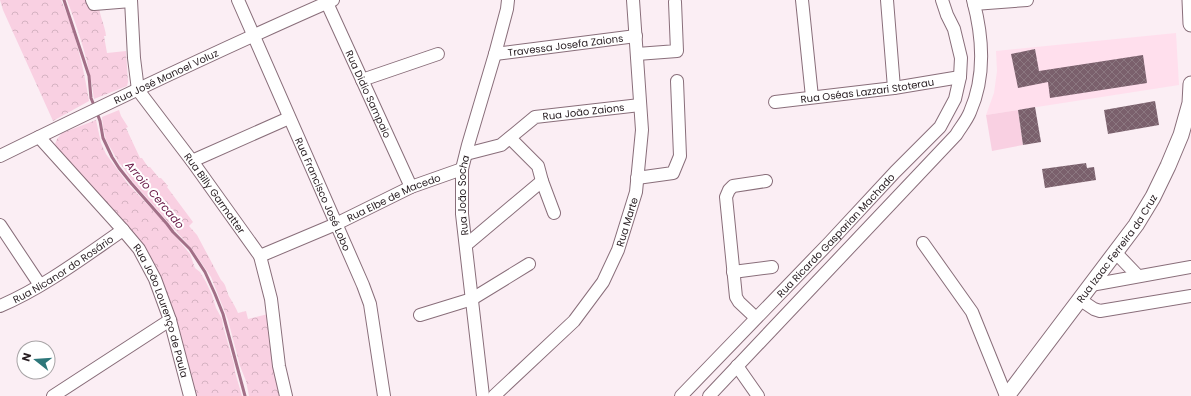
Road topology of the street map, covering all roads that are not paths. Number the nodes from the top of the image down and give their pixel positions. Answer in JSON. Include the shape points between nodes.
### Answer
{"nodes":[{"id":1,"x":92,"y":0,"type":"edge"},
{"id":2,"x":238,"y":0,"type":"edge"},
{"id":3,"x":508,"y":0,"type":"edge"},
{"id":4,"x":633,"y":0,"type":"edge"},
{"id":5,"x":802,"y":0,"type":"edge"},
{"id":6,"x":887,"y":0,"type":"edge"},
{"id":7,"x":942,"y":0,"type":"edge"},
{"id":8,"x":1027,"y":0,"type":"edge"},
{"id":9,"x":1190,"y":0,"type":"edge"},
{"id":10,"x":131,"y":1,"type":"edge"},
{"id":11,"x":329,"y":1,"type":"edge"},
{"id":12,"x":675,"y":2,"type":"dead end"},
{"id":13,"x":974,"y":2,"type":"edge"},
{"id":14,"x":1191,"y":24,"type":"edge"},
{"id":15,"x":253,"y":35,"type":"junction"},
{"id":16,"x":636,"y":36,"type":"junction"},
{"id":17,"x":438,"y":54,"type":"dead end"},
{"id":18,"x":495,"y":54,"type":"junction"},
{"id":19,"x":637,"y":54,"type":"junction"},
{"id":20,"x":960,"y":77,"type":"junction"},
{"id":21,"x":362,"y":80,"type":"junction"},
{"id":22,"x":677,"y":81,"type":"dead end"},
{"id":23,"x":1191,"y":84,"type":"edge"},
{"id":24,"x":894,"y":88,"type":"junction"},
{"id":25,"x":138,"y":90,"type":"junction"},
{"id":26,"x":812,"y":97,"type":"junction"},
{"id":27,"x":775,"y":102,"type":"dead end"},
{"id":28,"x":1190,"y":102,"type":"edge"},
{"id":29,"x":640,"y":105,"type":"junction"},
{"id":30,"x":290,"y":118,"type":"junction"},
{"id":31,"x":39,"y":137,"type":"junction"},
{"id":32,"x":510,"y":138,"type":"junction"},
{"id":33,"x":466,"y":154,"type":"junction"},
{"id":34,"x":0,"y":156,"type":"edge"},
{"id":35,"x":192,"y":161,"type":"junction"},
{"id":36,"x":462,"y":169,"type":"junction"},
{"id":37,"x":637,"y":178,"type":"junction"},
{"id":38,"x":542,"y":181,"type":"junction"},
{"id":39,"x":766,"y":181,"type":"dead end"},
{"id":40,"x":411,"y":187,"type":"junction"},
{"id":41,"x":554,"y":212,"type":"dead end"},
{"id":42,"x":336,"y":224,"type":"junction"},
{"id":43,"x":0,"y":225,"type":"edge"},
{"id":44,"x":124,"y":230,"type":"junction"},
{"id":45,"x":923,"y":243,"type":"dead end"},
{"id":46,"x":466,"y":245,"type":"junction"},
{"id":47,"x":1115,"y":252,"type":"junction"},
{"id":48,"x":260,"y":256,"type":"junction"},
{"id":49,"x":529,"y":264,"type":"dead end"},
{"id":50,"x":772,"y":267,"type":"dead end"},
{"id":51,"x":1191,"y":268,"type":"edge"},
{"id":52,"x":733,"y":272,"type":"junction"},
{"id":53,"x":1138,"y":276,"type":"junction"},
{"id":54,"x":40,"y":285,"type":"junction"},
{"id":55,"x":1091,"y":285,"type":"junction"},
{"id":56,"x":1191,"y":296,"type":"edge"},
{"id":57,"x":472,"y":299,"type":"junction"},
{"id":58,"x":1080,"y":299,"type":"junction"},
{"id":59,"x":0,"y":306,"type":"edge"},
{"id":60,"x":420,"y":314,"type":"dead end"},
{"id":61,"x":756,"y":318,"type":"junction"},
{"id":62,"x":170,"y":320,"type":"junction"},
{"id":63,"x":737,"y":366,"type":"junction"},
{"id":64,"x":53,"y":396,"type":"edge"},
{"id":65,"x":190,"y":396,"type":"edge"},
{"id":66,"x":286,"y":396,"type":"edge"},
{"id":67,"x":384,"y":396,"type":"edge"},
{"id":68,"x":483,"y":396,"type":"edge"},
{"id":69,"x":494,"y":396,"type":"edge"},
{"id":70,"x":681,"y":396,"type":"edge"},
{"id":71,"x":709,"y":396,"type":"edge"},
{"id":72,"x":758,"y":396,"type":"edge"},
{"id":73,"x":1007,"y":396,"type":"edge"}],
"edges":[{"from":1,"to":10,"type":"street","via":[[94,4]]},
{"from":2,"to":15,"type":"street","name":"Rua Francisco José Lobo"},
{"from":3,"to":18,"type":"street","name":"Rua João Socha"},
{"from":4,"to":16,"type":"street","name":"Rua Marte"},
{"from":5,"to":26,"type":"street"},
{"from":6,"to":24,"type":"street"},
{"from":7,"to":20,"type":"street","name":"Rua Ricardo Gasparian Machado","via":[[954,28],[961,58]]},
{"from":8,"to":13,"type":"street"},
{"from":9,"to":14,"type":"main road"},
{"from":10,"to":25,"type":"street"},
{"from":11,"to":15,"type":"street","name":"Rua José Manoel Voluz"},
{"from":11,"to":21,"type":"street","name":"Rua Didio Sampaio"},
{"from":12,"to":19,"type":"street","via":[[677,50]]},
{"from":13,"to":63,"type":"street","name":"Rua Ricardo Gasparian Machado","via":[[982,59],[979,89],[970,112],[956,135]]},
{"from":15,"to":25,"type":"street","name":"Rua José Manoel Voluz"},
{"from":15,"to":30,"type":"street","name":"Rua Francisco José Lobo"},
{"from":16,"to":18,"type":"street","name":"Travessa Josefa Zaions"},
{"from":16,"to":19,"type":"street","name":"Rua Marte"},
{"from":17,"to":21,"type":"street"},
{"from":18,"to":33,"type":"street","name":"Rua João Socha"},
{"from":19,"to":29,"type":"street","name":"Rua Marte"},
{"from":20,"to":24,"type":"street","name":"Rua Oséas Lazzari Stoterau"},
{"from":20,"to":61,"type":"street","name":"Rua Ricardo Gasparian Machado","via":[[955,99],[940,127]]},
{"from":21,"to":40,"type":"street","name":"Rua Didio Sampaio"},
{"from":22,"to":37,"type":"street","via":[[680,156],[673,173]]},
{"from":23,"to":28,"type":"main road","name":"Rua Izaac Ferreira da Cruz"},
{"from":24,"to":26,"type":"street","name":"Rua Oséas Lazzari Stoterau"},
{"from":25,"to":31,"type":"street","name":"Rua José Manoel Voluz","via":[[112,100]]},
{"from":25,"to":35,"type":"street","name":"Rua Billy Garmatter"},
{"from":26,"to":27,"type":"street","name":"Rua Oséas Lazzari Stoterau"},
{"from":28,"to":47,"type":"main road","name":"Rua Izaac Ferreira da Cruz","via":[[1166,172],[1136,225]]},
{"from":29,"to":32,"type":"street","name":"Rua João Zaions","via":[[535,117]]},
{"from":29,"to":37,"type":"street","name":"Rua Marte","via":[[642,130]]},
{"from":30,"to":35,"type":"street"},
{"from":30,"to":42,"type":"street","name":"Rua Francisco José Lobo"},
{"from":31,"to":34,"type":"street","name":"Rua José Manoel Voluz"},
{"from":31,"to":44,"type":"street","name":"Rua João Lourenço de Paula"},
{"from":32,"to":33,"type":"street","name":"Rua João Zaions","via":[[501,145]]},
{"from":32,"to":38,"type":"street","via":[[538,166]]},
{"from":33,"to":36,"type":"street","name":"Rua João Socha"},
{"from":35,"to":48,"type":"street","name":"Rua Billy Garmatter"},
{"from":36,"to":40,"type":"street","name":"Rua Elbe de Macedo"},
{"from":36,"to":46,"type":"street","name":"Rua João Socha","via":[[462,214]]},
{"from":37,"to":69,"type":"street","name":"Rua Marte","via":[[636,192],[618,250],[603,282],[574,321]]},
{"from":38,"to":41,"type":"street"},
{"from":38,"to":46,"type":"street"},
{"from":39,"to":52,"type":"street","via":[[733,186],[726,197]]},
{"from":40,"to":42,"type":"street","name":"Rua Elbe de Macedo"},
{"from":42,"to":48,"type":"street","name":"Rua Elbe de Macedo"},
{"from":42,"to":67,"type":"street","name":"Rua Francisco José Lobo","via":[[370,304]]},
{"from":43,"to":54,"type":"street"},
{"from":44,"to":54,"type":"street","name":"Rua Nicanor do Rosário"},
{"from":44,"to":62,"type":"street","name":"Rua João Lourenço de Paula","via":[[139,249],[152,273]]},
{"from":45,"to":73,"type":"street","via":[[972,312]]},
{"from":46,"to":57,"type":"street","name":"Rua João Socha"},
{"from":47,"to":53,"type":"street"},
{"from":47,"to":55,"type":"main road","name":"Rua Izaac Ferreira da Cruz"},
{"from":48,"to":66,"type":"street","name":"Rua Billy Garmatter","via":[[271,299],[279,366]]},
{"from":49,"to":57,"type":"street"},
{"from":50,"to":52,"type":"street"},
{"from":51,"to":53,"type":"street"},
{"from":52,"to":61,"type":"street","via":[[736,297]]},
{"from":53,"to":55,"type":"street"},
{"from":54,"to":59,"type":"street","name":"Rua Nicanor do Rosário"},
{"from":55,"to":58,"type":"main road","name":"Rua Izaac Ferreira da Cruz"},
{"from":56,"to":58,"type":"street","via":[[1100,311]]},
{"from":57,"to":60,"type":"street"},
{"from":57,"to":68,"type":"street","name":"Rua João Socha"},
{"from":58,"to":73,"type":"main road","name":"Rua Izaac Ferreira da Cruz"},
{"from":61,"to":70,"type":"street","name":"Rua Ricardo Gasparian Machado"},
{"from":62,"to":64,"type":"street"},
{"from":62,"to":65,"type":"street","name":"Rua João Lourenço de Paula"},
{"from":63,"to":71,"type":"street","name":"Rua Ricardo Gasparian Machado"},
{"from":63,"to":72,"type":"street"}]}
